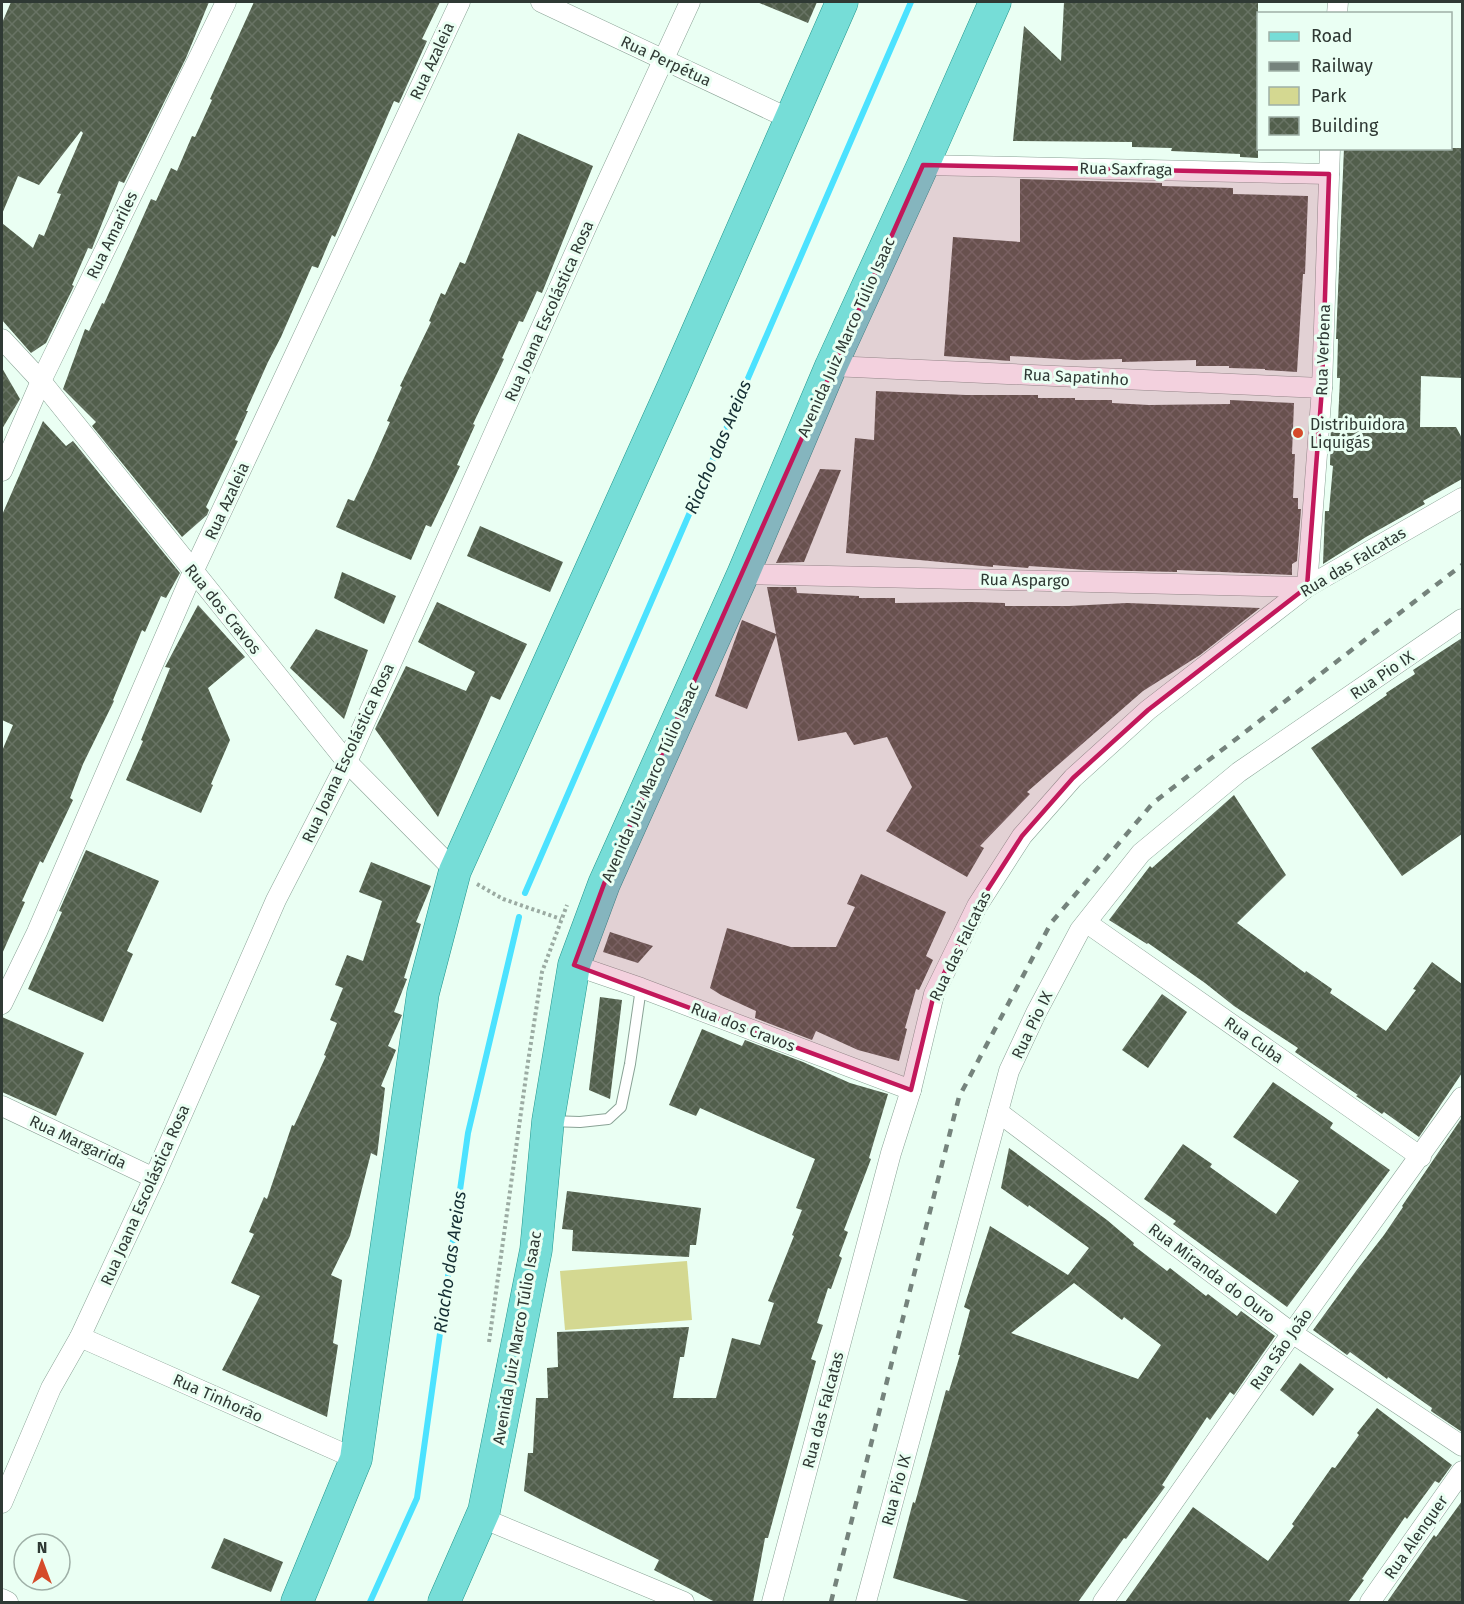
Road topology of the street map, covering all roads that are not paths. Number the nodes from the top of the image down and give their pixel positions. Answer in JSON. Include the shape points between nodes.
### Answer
{"nodes":[{"id":1,"x":226,"y":2,"type":"edge"},
{"id":2,"x":460,"y":2,"type":"edge"},
{"id":3,"x":542,"y":2,"type":"edge"},
{"id":4,"x":690,"y":2,"type":"edge"},
{"id":5,"x":842,"y":2,"type":"edge"},
{"id":6,"x":995,"y":2,"type":"edge"},
{"id":7,"x":663,"y":60,"type":"junction"},
{"id":8,"x":790,"y":119,"type":"junction"},
{"id":9,"x":1330,"y":150,"type":"edge"},
{"id":10,"x":923,"y":165,"type":"junction"},
{"id":11,"x":1329,"y":174,"type":"junction"},
{"id":12,"x":2,"y":339,"type":"edge"},
{"id":13,"x":831,"y":366,"type":"junction"},
{"id":14,"x":41,"y":381,"type":"junction"},
{"id":15,"x":1322,"y":388,"type":"junction"},
{"id":16,"x":2,"y":471,"type":"edge"},
{"id":17,"x":1462,"y":498,"type":"edge"},
{"id":18,"x":193,"y":572,"type":"junction"},
{"id":19,"x":743,"y":573,"type":"junction"},
{"id":20,"x":1307,"y":587,"type":"junction"},
{"id":21,"x":1462,"y":619,"type":"edge"},
{"id":22,"x":346,"y":762,"type":"junction"},
{"id":23,"x":455,"y":871,"type":"junction"},
{"id":24,"x":1087,"y":923,"type":"junction"},
{"id":25,"x":579,"y":952,"type":"junction"},
{"id":26,"x":640,"y":988,"type":"junction"},
{"id":27,"x":2,"y":1004,"type":"edge"},
{"id":28,"x":911,"y":1090,"type":"junction"},
{"id":29,"x":1462,"y":1097,"type":"edge"},
{"id":30,"x":2,"y":1106,"type":"edge"},
{"id":31,"x":998,"y":1112,"type":"junction"},
{"id":32,"x":548,"y":1121,"type":"junction"},
{"id":33,"x":1421,"y":1157,"type":"junction"},
{"id":34,"x":154,"y":1178,"type":"junction"},
{"id":35,"x":1292,"y":1333,"type":"junction"},
{"id":36,"x":80,"y":1337,"type":"junction"},
{"id":37,"x":1462,"y":1446,"type":"edge"},
{"id":38,"x":356,"y":1459,"type":"junction"},
{"id":39,"x":1462,"y":1471,"type":"edge"},
{"id":40,"x":2,"y":1503,"type":"edge"},
{"id":41,"x":482,"y":1518,"type":"junction"},
{"id":42,"x":2,"y":1599,"type":"edge"},
{"id":43,"x":8,"y":1602,"type":"edge"},
{"id":44,"x":297,"y":1602,"type":"edge"},
{"id":45,"x":444,"y":1602,"type":"edge"},
{"id":46,"x":684,"y":1602,"type":"edge"},
{"id":47,"x":772,"y":1602,"type":"edge"},
{"id":48,"x":866,"y":1602,"type":"edge"},
{"id":49,"x":1103,"y":1602,"type":"edge"},
{"id":50,"x":1370,"y":1602,"type":"edge"}],
"edges":[{"from":1,"to":14,"type":"street","name":"Rua Amariles"},
{"from":2,"to":18,"type":"street","name":"Rua Azaleia"},
{"from":3,"to":7,"type":"street","name":"Rua Perpétua"},
{"from":4,"to":7,"type":"street","name":"Rua Joana Escolástica Rosa"},
{"from":5,"to":8,"type":"main road"},
{"from":6,"to":10,"type":"main road","name":"Avenida Juiz Marco Túlio Isaac"},
{"from":7,"to":8,"type":"street","name":"Rua Perpétua"},
{"from":7,"to":22,"type":"street","name":"Rua Joana Escolástica Rosa"},
{"from":8,"to":23,"type":"main road"},
{"from":9,"to":11,"type":"street","name":"Rua Verbena"},
{"from":10,"to":11,"type":"street","name":"Rua Saxfraga"},
{"from":10,"to":13,"type":"main road","name":"Avenida Juiz Marco Túlio Isaac"},
{"from":11,"to":15,"type":"street","name":"Rua Verbena"},
{"from":12,"to":14,"type":"street","name":"Rua dos Cravos"},
{"from":13,"to":15,"type":"street","name":"Rua Sapatinho"},
{"from":13,"to":19,"type":"main road","name":"Avenida Juiz Marco Túlio Isaac"},
{"from":14,"to":16,"type":"street","name":"Rua Amariles"},
{"from":14,"to":18,"type":"street","name":"Rua dos Cravos"},
{"from":15,"to":20,"type":"street","name":"Rua Verbena"},
{"from":17,"to":20,"type":"street","name":"Rua das Falcatas"},
{"from":18,"to":22,"type":"street","name":"Rua dos Cravos"},
{"from":18,"to":27,"type":"street","name":"Rua Azaleia","via":[[38,932]]},
{"from":19,"to":20,"type":"street","name":"Rua Aspargo"},
{"from":19,"to":25,"type":"main road","name":"Avenida Juiz Marco Túlio Isaac","via":[[604,884]]},
{"from":20,"to":28,"type":"street","name":"Rua das Falcatas","via":[[1148,710],[1073,778],[1022,836],[977,906],[934,994]]},
{"from":21,"to":24,"type":"street","name":"Rua Pio IX","via":[[1239,772],[1141,853]]},
{"from":22,"to":23,"type":"street","name":"Rua dos Cravos"},
{"from":22,"to":34,"type":"street","name":"Rua Joana Escolástica Rosa","via":[[276,900]]},
{"from":23,"to":38,"type":"main road","via":[[423,993]]},
{"from":24,"to":31,"type":"street","name":"Rua Pio IX","via":[[1009,1071]]},
{"from":24,"to":33,"type":"street","name":"Rua Cuba"},
{"from":25,"to":26,"type":"street","name":"Rua dos Cravos"},
{"from":25,"to":32,"type":"main road","name":"Avenida Juiz Marco Túlio Isaac"},
{"from":26,"to":28,"type":"street","name":"Rua dos Cravos"},
{"from":26,"to":32,"type":"lane","via":[[621,1107],[608,1119]]},
{"from":28,"to":47,"type":"street","name":"Rua das Falcatas"},
{"from":29,"to":33,"type":"street","name":"Rua São João"},
{"from":30,"to":34,"type":"street","name":"Rua Margarida"},
{"from":31,"to":35,"type":"street","name":"Rua Miranda do Ouro"},
{"from":31,"to":48,"type":"street","name":"Rua Pio IX"},
{"from":32,"to":41,"type":"main road","name":"Avenida Juiz Marco Túlio Isaac","via":[[536,1250]]},
{"from":33,"to":35,"type":"street","name":"Rua São João"},
{"from":34,"to":36,"type":"street","name":"Rua Joana Escolástica Rosa"},
{"from":35,"to":37,"type":"street","name":"Rua Miranda do Ouro"},
{"from":35,"to":49,"type":"street","name":"Rua São João"},
{"from":36,"to":38,"type":"street","name":"Rua Tinhorão"},
{"from":36,"to":40,"type":"street","name":"Rua Joana Escolástica Rosa","via":[[51,1388]]},
{"from":38,"to":44,"type":"main road"},
{"from":39,"to":50,"type":"street","name":"Rua Alenquer"},
{"from":41,"to":45,"type":"main road","name":"Avenida Juiz Marco Túlio Isaac"},
{"from":41,"to":46,"type":"street"},
{"from":42,"to":43,"type":"street"}]}
